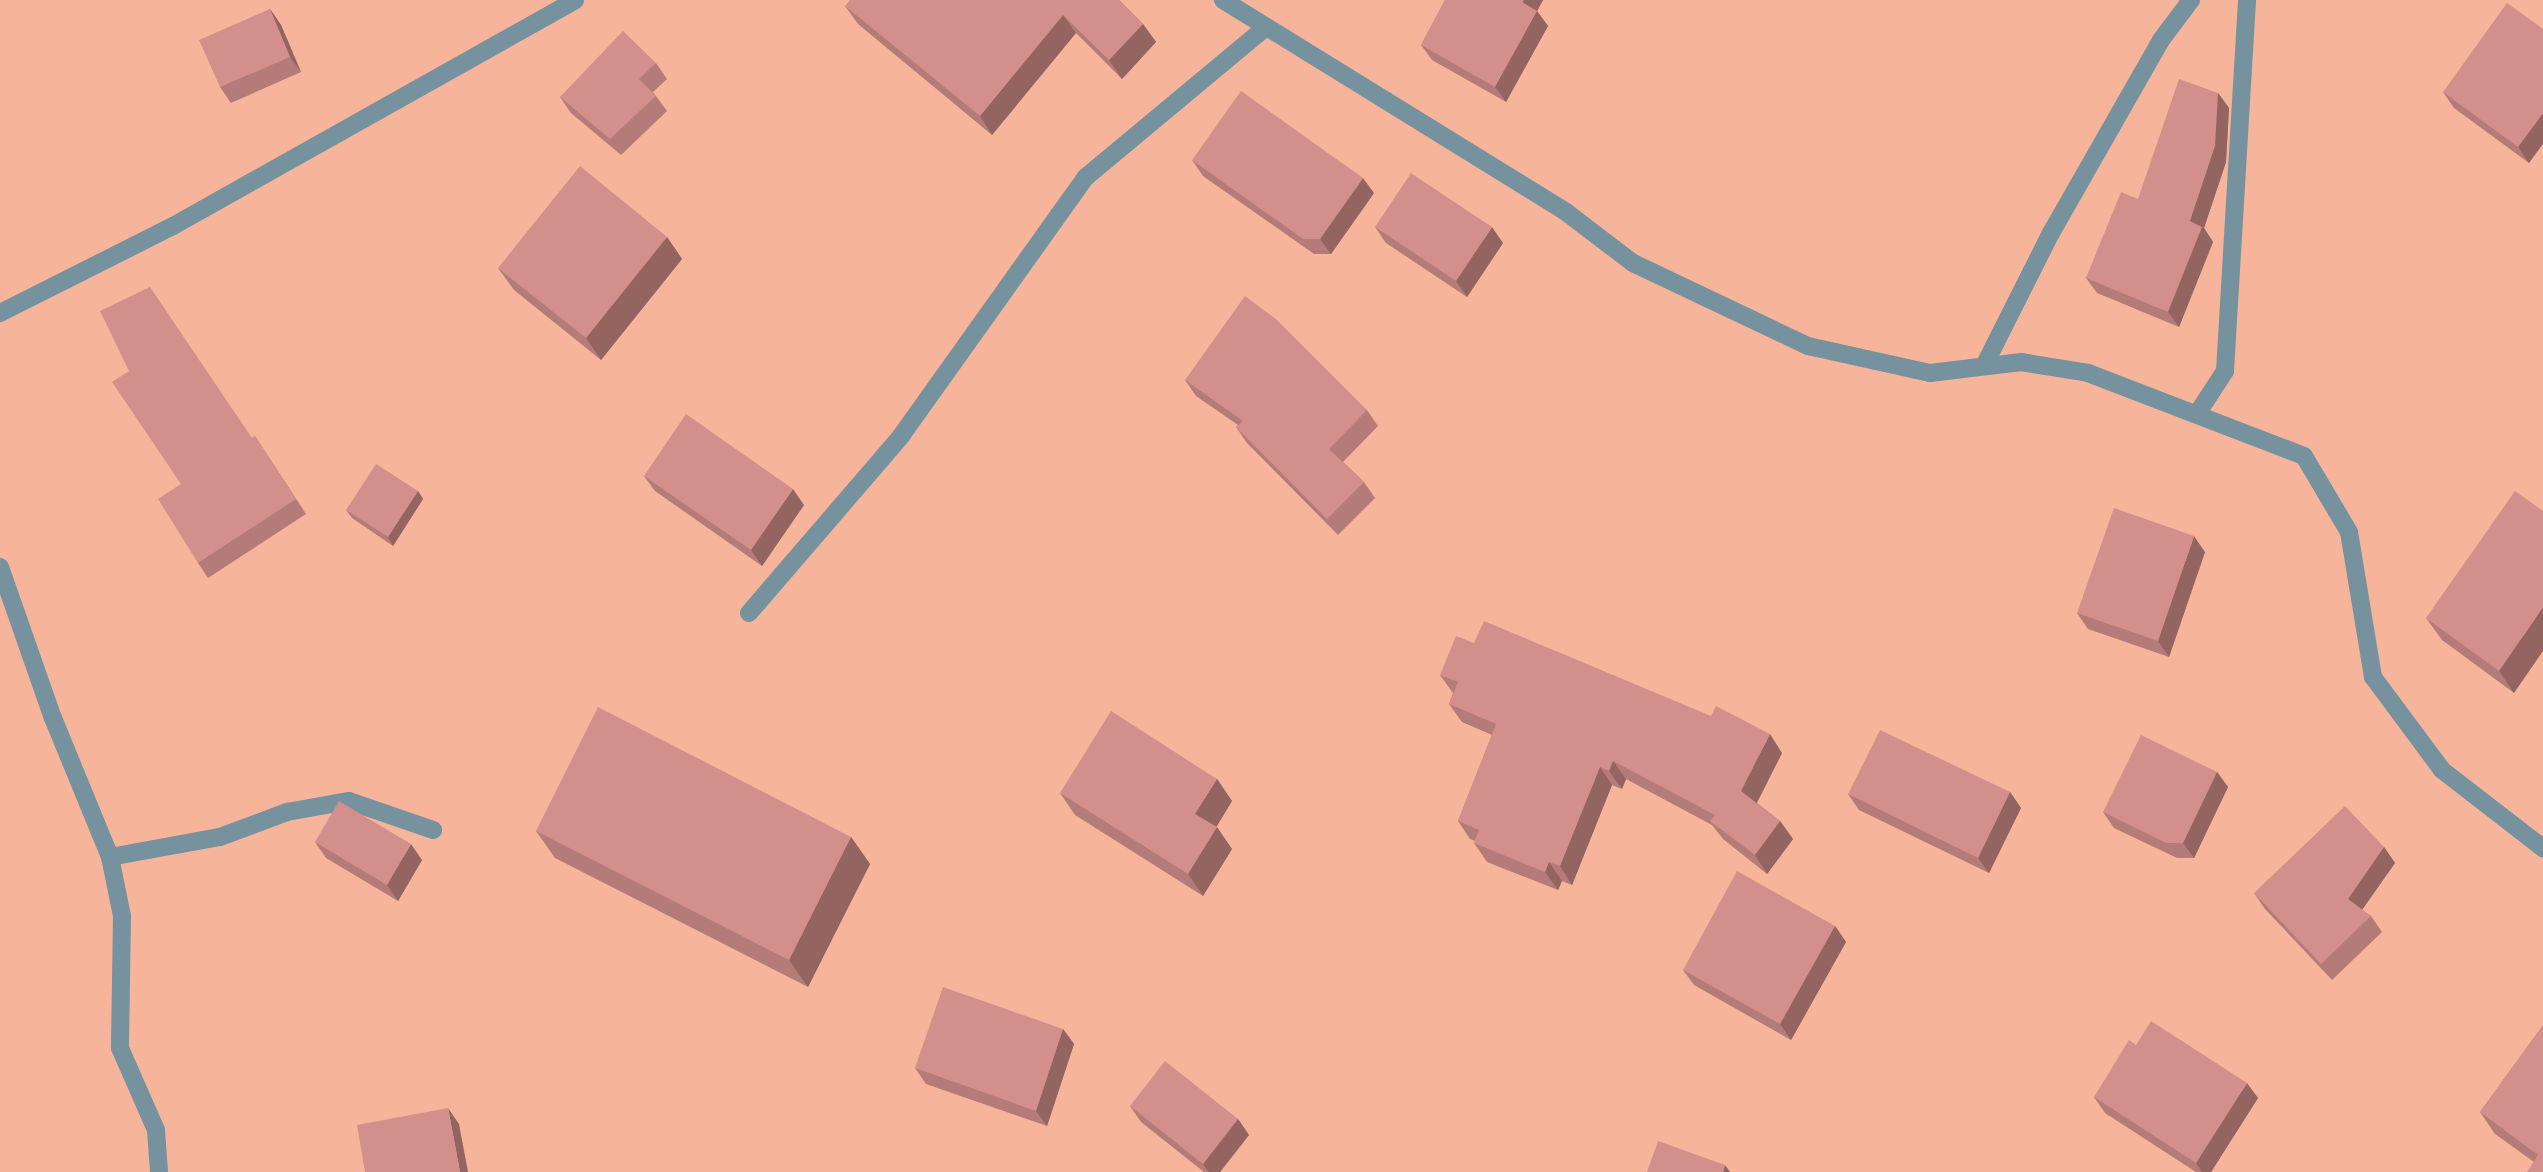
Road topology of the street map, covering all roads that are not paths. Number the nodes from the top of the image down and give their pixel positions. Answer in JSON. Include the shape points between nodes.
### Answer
{"nodes":[{"id":1,"x":575,"y":0,"type":"edge"},
{"id":2,"x":1223,"y":0,"type":"edge"},
{"id":3,"x":2191,"y":0,"type":"edge"},
{"id":4,"x":2247,"y":0,"type":"edge"},
{"id":5,"x":1265,"y":28,"type":"junction"},
{"id":6,"x":0,"y":313,"type":"edge"},
{"id":7,"x":1984,"y":366,"type":"junction"},
{"id":8,"x":2197,"y":414,"type":"junction"},
{"id":9,"x":0,"y":567,"type":"edge"},
{"id":10,"x":749,"y":613,"type":"dead end"},
{"id":11,"x":433,"y":830,"type":"dead end"},
{"id":12,"x":2543,"y":848,"type":"edge"},
{"id":13,"x":110,"y":857,"type":"junction"},
{"id":14,"x":159,"y":1172,"type":"edge"}],
"edges":[{"from":1,"to":6,"type":"street","via":[[173,226]]},
{"from":2,"to":5,"type":"street"},
{"from":3,"to":7,"type":"street","via":[[2126,100]]},
{"from":4,"to":8,"type":"street","via":[[2225,371]]},
{"from":5,"to":7,"type":"street","via":[[1566,212],[1633,264],[1795,340],[1861,361],[1930,373]]},
{"from":5,"to":10,"type":"street","via":[[1086,177],[901,436]]},
{"from":7,"to":8,"type":"street","via":[[2021,362],[2088,373]]},
{"from":8,"to":12,"type":"street","via":[[2304,456],[2349,532],[2373,677],[2442,770]]},
{"from":9,"to":13,"type":"street","via":[[53,718]]},
{"from":11,"to":13,"type":"street","via":[[349,801],[287,812],[220,837]]},
{"from":13,"to":14,"type":"street","via":[[122,916],[120,1048],[156,1130]]}]}
